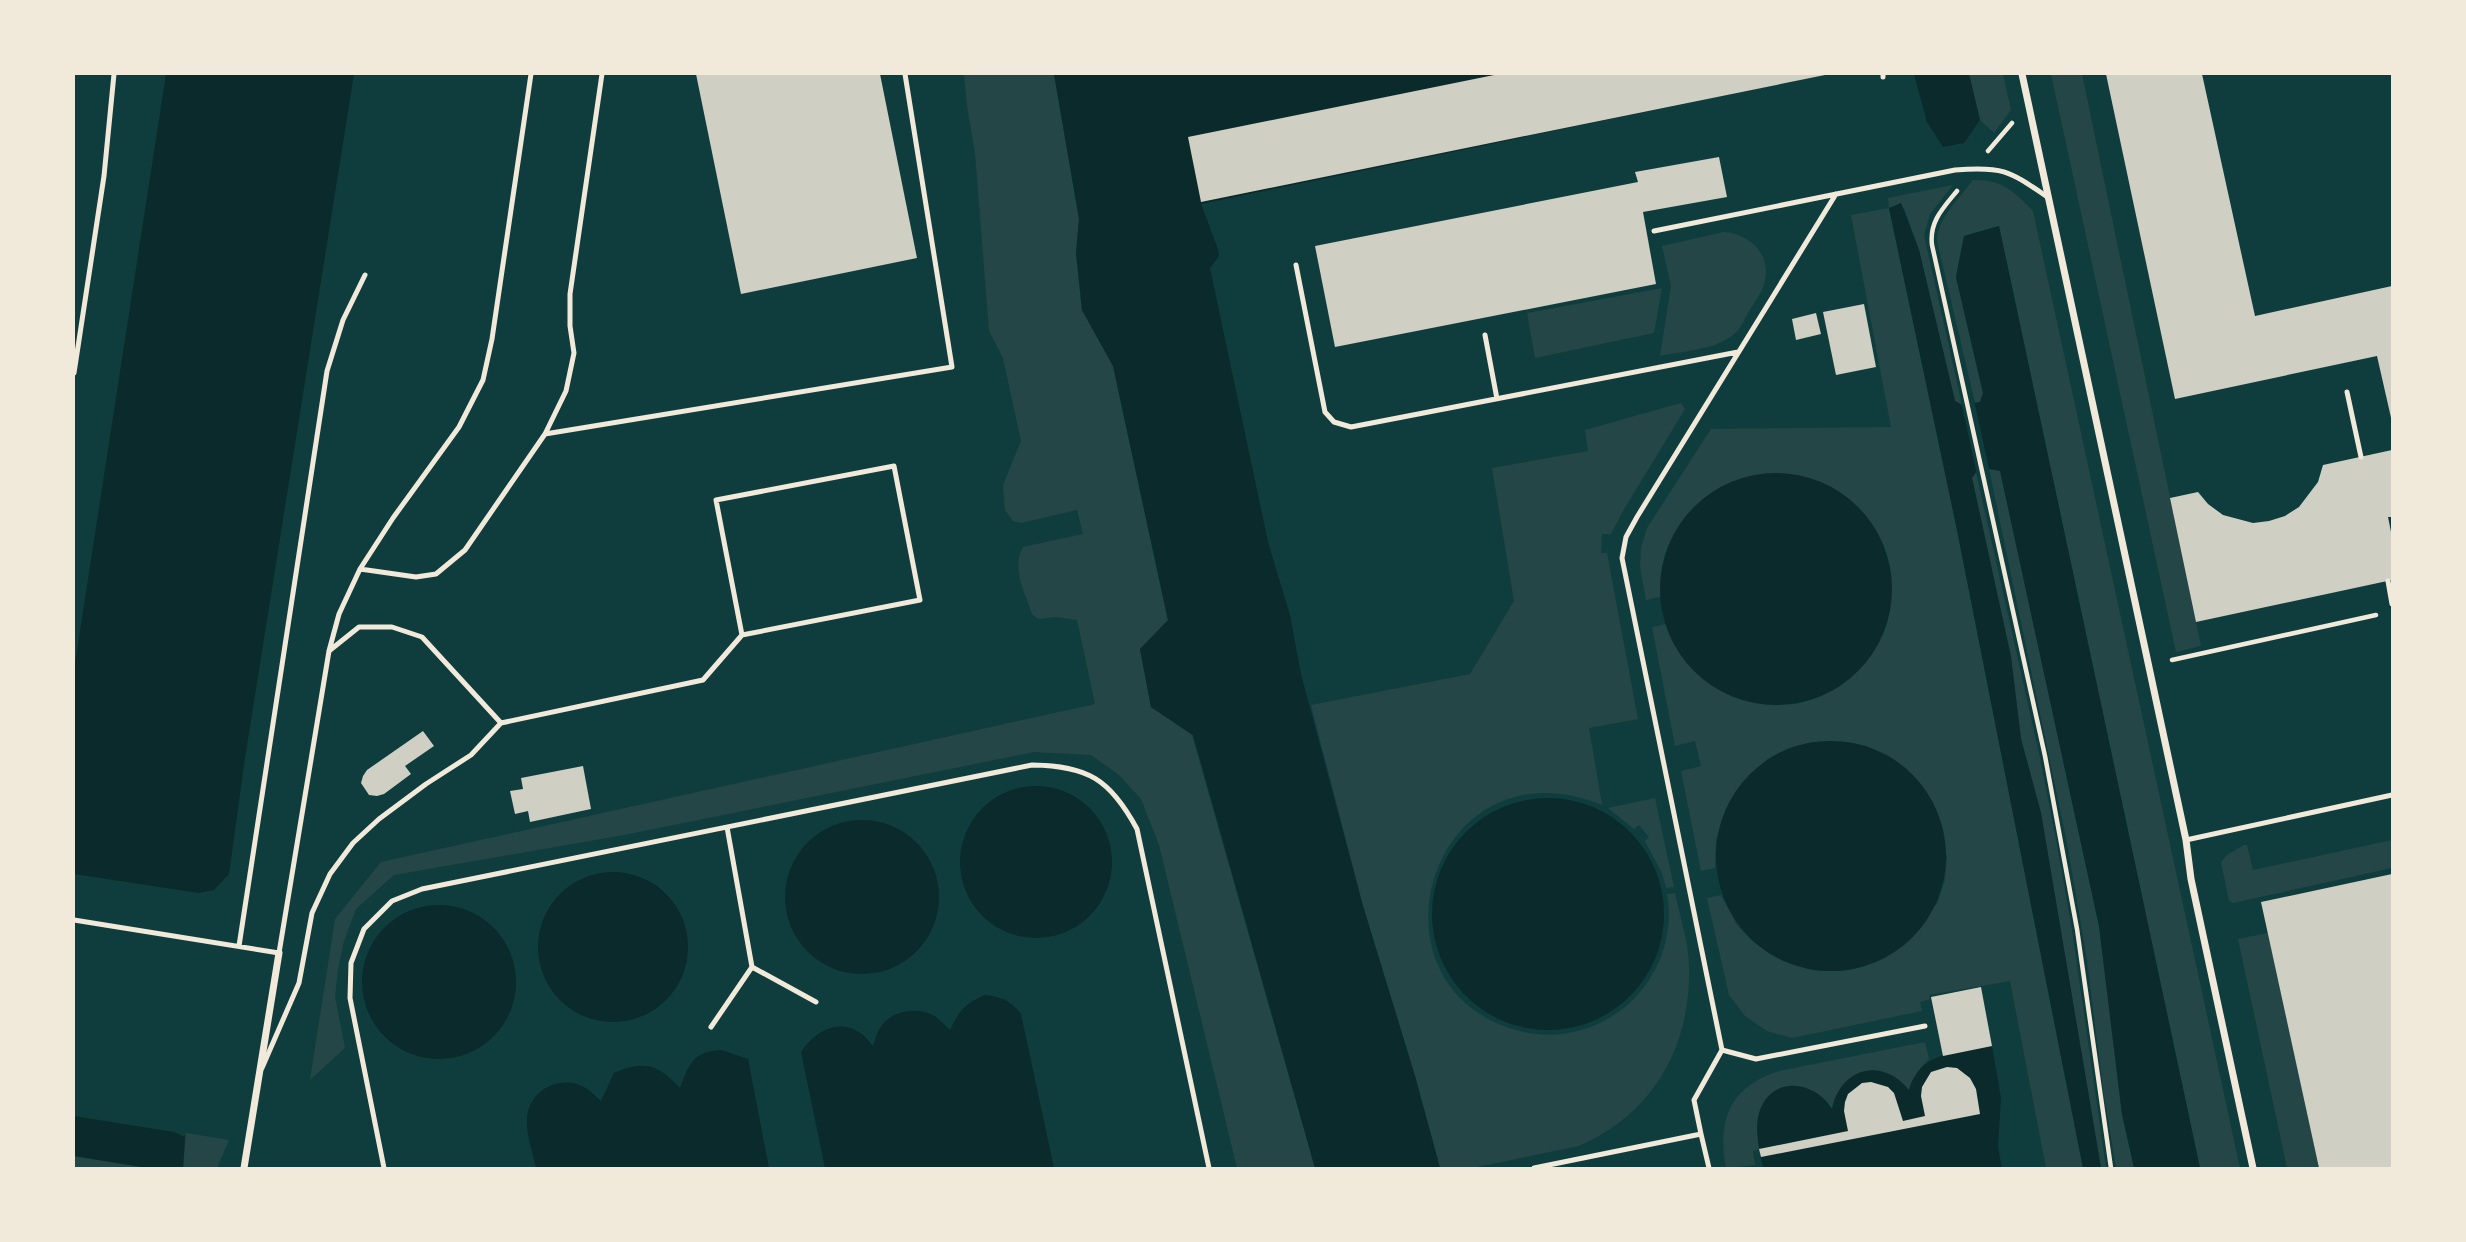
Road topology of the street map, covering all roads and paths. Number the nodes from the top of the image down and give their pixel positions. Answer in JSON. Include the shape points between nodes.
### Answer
{"nodes":[{"id":1,"x":114,"y":74,"type":"edge"},
{"id":2,"x":531,"y":74,"type":"edge"},
{"id":3,"x":602,"y":74,"type":"edge"},
{"id":4,"x":905,"y":74,"type":"edge"},
{"id":5,"x":2022,"y":74,"type":"edge"},
{"id":6,"x":2028,"y":105,"type":"junction"},
{"id":7,"x":1974,"y":168,"type":"junction"},
{"id":8,"x":1836,"y":194,"type":"junction"},
{"id":9,"x":2049,"y":198,"type":"junction"},
{"id":10,"x":1654,"y":231,"type":"dead end"},
{"id":11,"x":1296,"y":265,"type":"dead end"},
{"id":12,"x":365,"y":275,"type":"dead end"},
{"id":13,"x":1485,"y":335,"type":"dead end"},
{"id":14,"x":1738,"y":352,"type":"junction"},
{"id":15,"x":74,"y":373,"type":"edge"},
{"id":16,"x":2347,"y":392,"type":"dead end"},
{"id":17,"x":1497,"y":399,"type":"junction"},
{"id":18,"x":545,"y":435,"type":"junction"},
{"id":19,"x":2361,"y":457,"type":"dead end"},
{"id":20,"x":360,"y":569,"type":"junction"},
{"id":21,"x":2388,"y":581,"type":"dead end"},
{"id":22,"x":2392,"y":604,"type":"edge"},
{"id":23,"x":2379,"y":615,"type":"dead end"},
{"id":24,"x":741,"y":635,"type":"junction"},
{"id":25,"x":329,"y":652,"type":"junction"},
{"id":26,"x":2172,"y":660,"type":"dead end"},
{"id":27,"x":501,"y":723,"type":"junction"},
{"id":28,"x":2392,"y":795,"type":"edge"},
{"id":29,"x":727,"y":827,"type":"junction"},
{"id":30,"x":2186,"y":840,"type":"junction"},
{"id":31,"x":74,"y":920,"type":"edge"},
{"id":32,"x":239,"y":947,"type":"junction"},
{"id":33,"x":279,"y":953,"type":"junction"},
{"id":34,"x":751,"y":967,"type":"junction"},
{"id":35,"x":817,"y":1002,"type":"dead end"},
{"id":36,"x":1925,"y":1026,"type":"dead end"},
{"id":37,"x":711,"y":1027,"type":"dead end"},
{"id":38,"x":1722,"y":1050,"type":"junction"},
{"id":39,"x":259,"y":1075,"type":"junction"},
{"id":40,"x":1701,"y":1134,"type":"junction"},
{"id":41,"x":244,"y":1168,"type":"edge"},
{"id":42,"x":384,"y":1168,"type":"edge"},
{"id":43,"x":1209,"y":1168,"type":"edge"},
{"id":44,"x":1534,"y":1168,"type":"edge"},
{"id":45,"x":1709,"y":1168,"type":"edge"},
{"id":46,"x":2111,"y":1168,"type":"edge"},
{"id":47,"x":2253,"y":1168,"type":"edge"}],
"edges":[{"from":1,"to":15,"type":"lane","via":[[104,176]]},
{"from":2,"to":20,"type":"lane","via":[[482,380],[459,427]]},
{"from":3,"to":18,"type":"lane","via":[[570,294],[574,353],[566,391]]},
{"from":4,"to":18,"type":"lane","via":[[952,368]]},
{"from":5,"to":6,"type":"street"},
{"from":6,"to":7,"type":"path"},
{"from":6,"to":9,"type":"street"},
{"from":7,"to":8,"type":"lane"},
{"from":7,"to":9,"type":"lane","via":[[2000,169]]},
{"from":7,"to":46,"type":"path","via":[[1937,215],[1931,234],[2061,844]]},
{"from":8,"to":10,"type":"lane"},
{"from":8,"to":14,"type":"lane"},
{"from":9,"to":30,"type":"street"},
{"from":11,"to":17,"type":"lane","via":[[1325,412],[1334,422],[1351,427]]},
{"from":12,"to":32,"type":"lane","via":[[343,320],[327,371]]},
{"from":13,"to":17,"type":"lane"},
{"from":14,"to":17,"type":"lane"},
{"from":14,"to":38,"type":"lane","via":[[1637,517],[1622,558]]},
{"from":16,"to":19,"type":"lane"},
{"from":18,"to":20,"type":"lane","via":[[465,550],[436,574],[416,577]]},
{"from":20,"to":25,"type":"lane","via":[[339,614]]},
{"from":21,"to":22,"type":"lane"},
{"from":23,"to":26,"type":"path"},
{"from":24,"to":24,"type":"lane","via":[[920,600],[894,466],[716,500]]},
{"from":24,"to":27,"type":"lane","via":[[703,680]]},
{"from":25,"to":27,"type":"lane","via":[[359,627],[391,627],[422,637]]},
{"from":25,"to":33,"type":"lane"},
{"from":27,"to":39,"type":"lane","via":[[471,755],[398,805],[353,843],[330,874],[312,913],[299,983]]},
{"from":28,"to":30,"type":"lane"},
{"from":29,"to":34,"type":"lane"},
{"from":29,"to":42,"type":"lane","via":[[422,889],[391,901],[365,929],[351,963],[350,998]]},
{"from":29,"to":43,"type":"lane","via":[[1032,765],[1060,766],[1096,778],[1122,801],[1137,829]]},
{"from":30,"to":47,"type":"street"},
{"from":31,"to":32,"type":"lane"},
{"from":32,"to":33,"type":"lane"},
{"from":33,"to":39,"type":"street"},
{"from":34,"to":35,"type":"lane"},
{"from":34,"to":37,"type":"lane"},
{"from":36,"to":38,"type":"lane","via":[[1756,1059]]},
{"from":38,"to":40,"type":"lane","via":[[1694,1100]]},
{"from":39,"to":41,"type":"street"},
{"from":40,"to":44,"type":"lane"},
{"from":40,"to":45,"type":"lane"}]}
